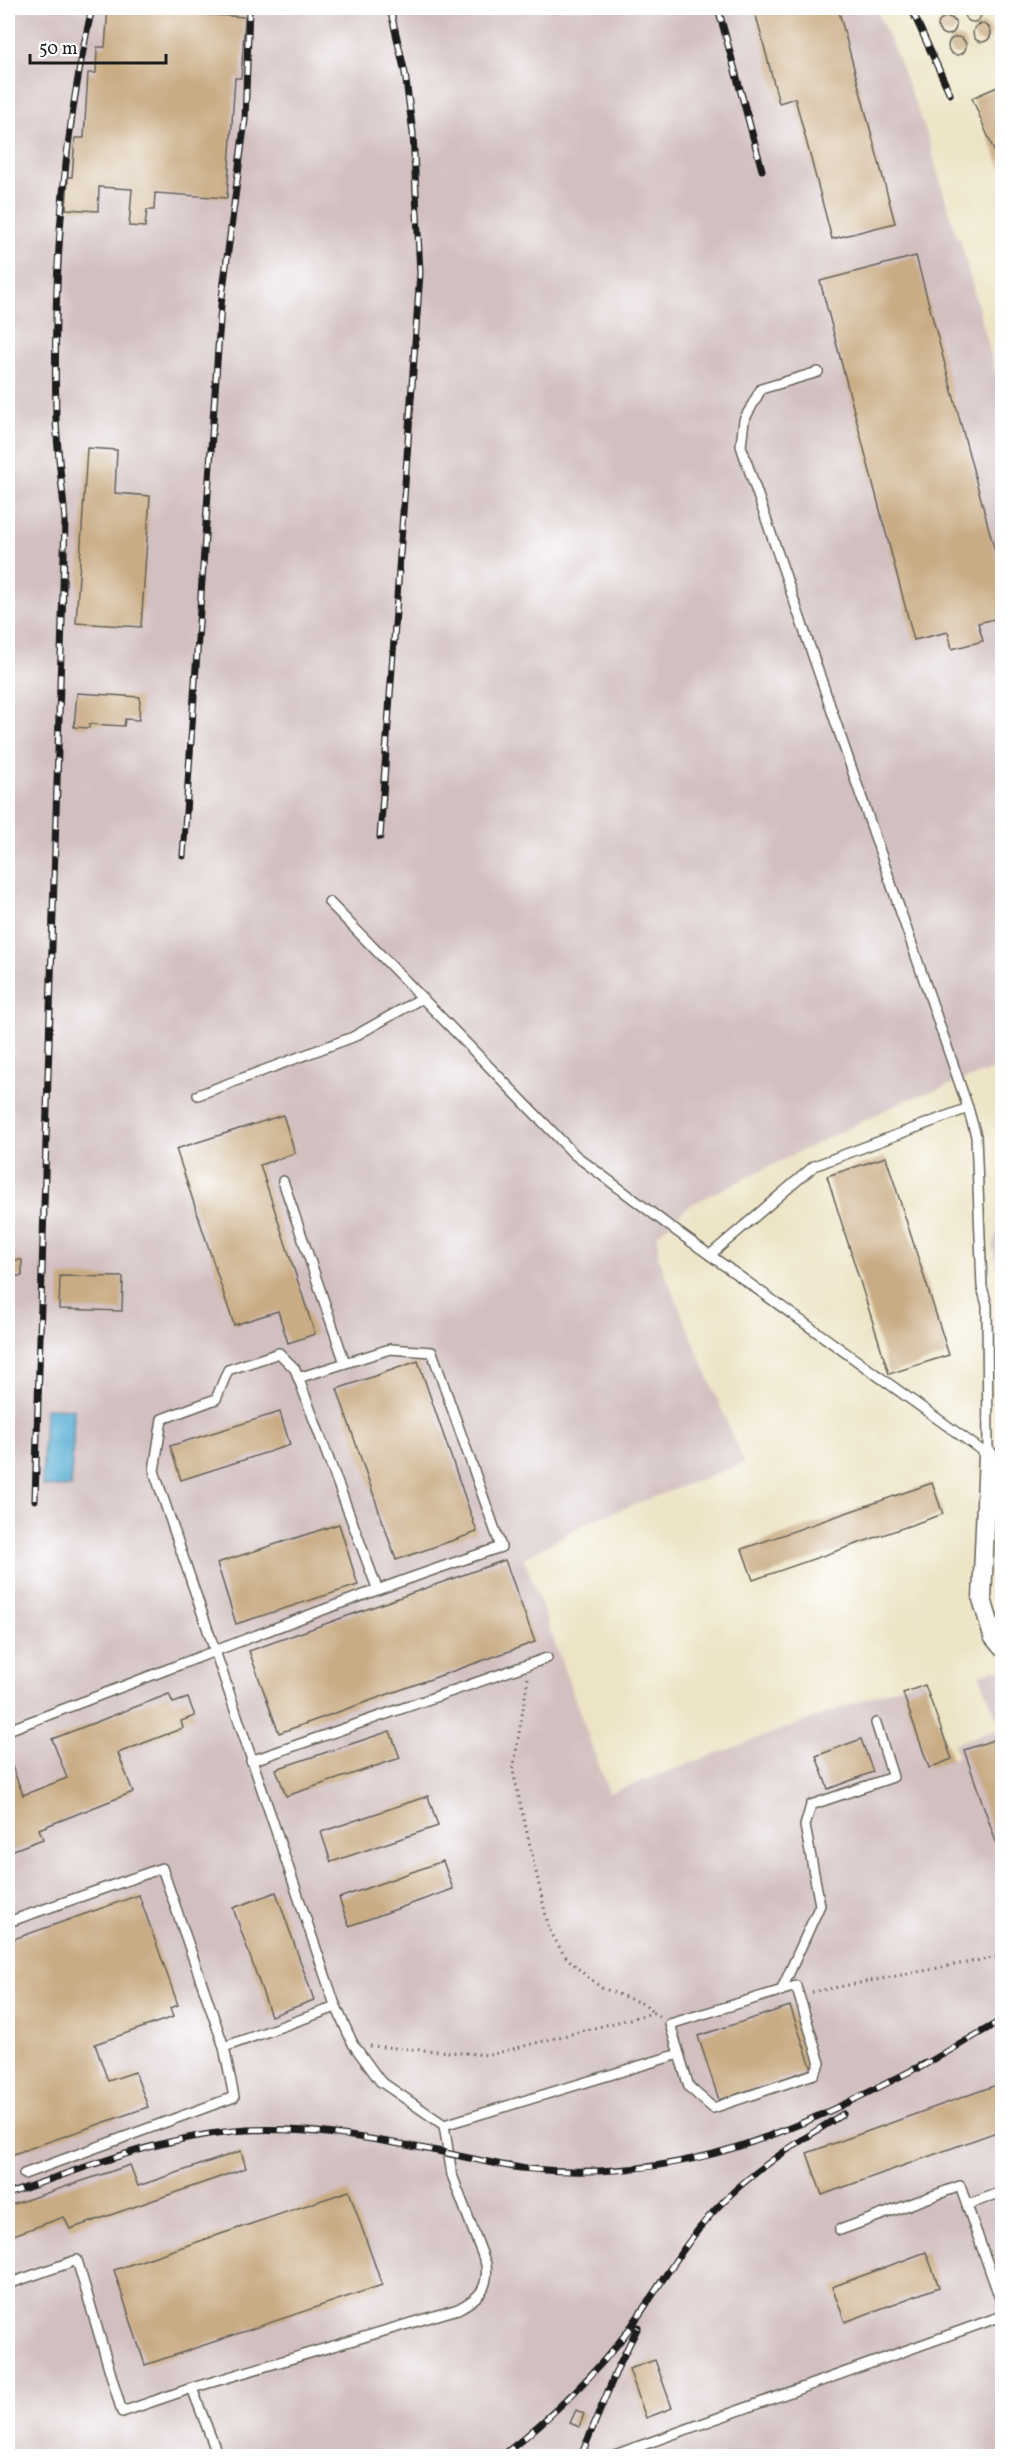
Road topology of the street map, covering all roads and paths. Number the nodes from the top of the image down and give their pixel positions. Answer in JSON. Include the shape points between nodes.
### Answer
{"nodes":[{"id":1,"x":818,"y":372,"type":"dead end"},
{"id":2,"x":329,"y":902,"type":"dead end"},
{"id":3,"x":422,"y":998,"type":"junction"},
{"id":4,"x":198,"y":1095,"type":"dead end"},
{"id":5,"x":968,"y":1108,"type":"junction"},
{"id":6,"x":282,"y":1181,"type":"dead end"},
{"id":7,"x":710,"y":1255,"type":"junction"},
{"id":8,"x":345,"y":1363,"type":"junction"},
{"id":9,"x":298,"y":1378,"type":"junction"},
{"id":10,"x":988,"y":1455,"type":"junction"},
{"id":11,"x":377,"y":1588,"type":"junction"},
{"id":12,"x":1002,"y":1647,"type":"edge"},
{"id":13,"x":214,"y":1653,"type":"junction"},
{"id":14,"x":547,"y":1658,"type":"dead end"},
{"id":15,"x":530,"y":1664,"type":"junction"},
{"id":16,"x":876,"y":1723,"type":"dead end"},
{"id":17,"x":8,"y":1730,"type":"edge"},
{"id":18,"x":251,"y":1761,"type":"junction"},
{"id":19,"x":8,"y":1922,"type":"edge"},
{"id":20,"x":1002,"y":1956,"type":"edge"},
{"id":21,"x":781,"y":1991,"type":"junction"},
{"id":22,"x":799,"y":1994,"type":"junction"},
{"id":23,"x":336,"y":2007,"type":"junction"},
{"id":24,"x":652,"y":2013,"type":"junction"},
{"id":25,"x":670,"y":2024,"type":"junction"},
{"id":26,"x":353,"y":2044,"type":"junction"},
{"id":27,"x":224,"y":2047,"type":"junction"},
{"id":28,"x":679,"y":2054,"type":"junction"},
{"id":29,"x":444,"y":2125,"type":"junction"},
{"id":30,"x":24,"y":2174,"type":"dead end"},
{"id":31,"x":1002,"y":2192,"type":"edge"},
{"id":32,"x":967,"y":2205,"type":"junction"},
{"id":33,"x":840,"y":2230,"type":"dead end"},
{"id":34,"x":8,"y":2284,"type":"edge"},
{"id":35,"x":1002,"y":2304,"type":"edge"},
{"id":36,"x":1002,"y":2316,"type":"edge"},
{"id":37,"x":192,"y":2388,"type":"junction"},
{"id":38,"x":218,"y":2457,"type":"edge"},
{"id":39,"x":612,"y":2457,"type":"edge"}],
"edges":[{"from":1,"to":5,"type":"lane","via":[[761,389],[744,420],[741,446]]},
{"from":2,"to":3,"type":"lane"},
{"from":3,"to":4,"type":"lane","via":[[353,1037]]},
{"from":3,"to":7,"type":"lane","via":[[575,1155]]},
{"from":5,"to":7,"type":"lane","via":[[814,1166]]},
{"from":5,"to":10,"type":"lane","via":[[976,1136],[982,1287],[987,1305]]},
{"from":6,"to":8,"type":"lane"},
{"from":7,"to":10,"type":"lane"},
{"from":8,"to":9,"type":"lane"},
{"from":8,"to":11,"type":"lane","via":[[390,1349],[432,1352],[501,1547]]},
{"from":9,"to":11,"type":"lane"},
{"from":9,"to":13,"type":"lane","via":[[295,1369],[279,1353],[228,1370],[216,1399],[162,1419],[154,1471]]},
{"from":10,"to":12,"type":"street","via":[[982,1599],[993,1636]]},
{"from":11,"to":13,"type":"lane"},
{"from":13,"to":17,"type":"lane"},
{"from":13,"to":18,"type":"lane"},
{"from":14,"to":15,"type":"lane"},
{"from":15,"to":18,"type":"lane"},
{"from":15,"to":24,"type":"path","via":[[513,1771],[549,1929],[564,1955],[584,1974],[602,1988],[646,2005]]},
{"from":16,"to":21,"type":"lane","via":[[893,1776],[811,1805],[805,1826],[820,1905]]},
{"from":18,"to":23,"type":"lane"},
{"from":19,"to":27,"type":"lane","via":[[162,1868]]},
{"from":20,"to":22,"type":"path"},
{"from":21,"to":22,"type":"lane","via":[[796,1986]]},
{"from":21,"to":25,"type":"lane"},
{"from":22,"to":28,"type":"lane","via":[[820,2063],[814,2074],[713,2108],[689,2087]]},
{"from":23,"to":26,"type":"lane"},
{"from":23,"to":27,"type":"lane"},
{"from":24,"to":25,"type":"path"},
{"from":24,"to":26,"type":"path","via":[[489,2055]]},
{"from":25,"to":28,"type":"lane"},
{"from":26,"to":29,"type":"lane","via":[[385,2086]]},
{"from":27,"to":30,"type":"lane","via":[[234,2097]]},
{"from":28,"to":29,"type":"lane"},
{"from":29,"to":37,"type":"lane","via":[[452,2175],[486,2264],[485,2289],[476,2300],[458,2309]]},
{"from":31,"to":32,"type":"lane"},
{"from":32,"to":33,"type":"lane","via":[[960,2186]]},
{"from":32,"to":35,"type":"lane"},
{"from":34,"to":37,"type":"lane","via":[[77,2260],[122,2412]]},
{"from":36,"to":39,"type":"lane"},
{"from":37,"to":38,"type":"lane"}]}
